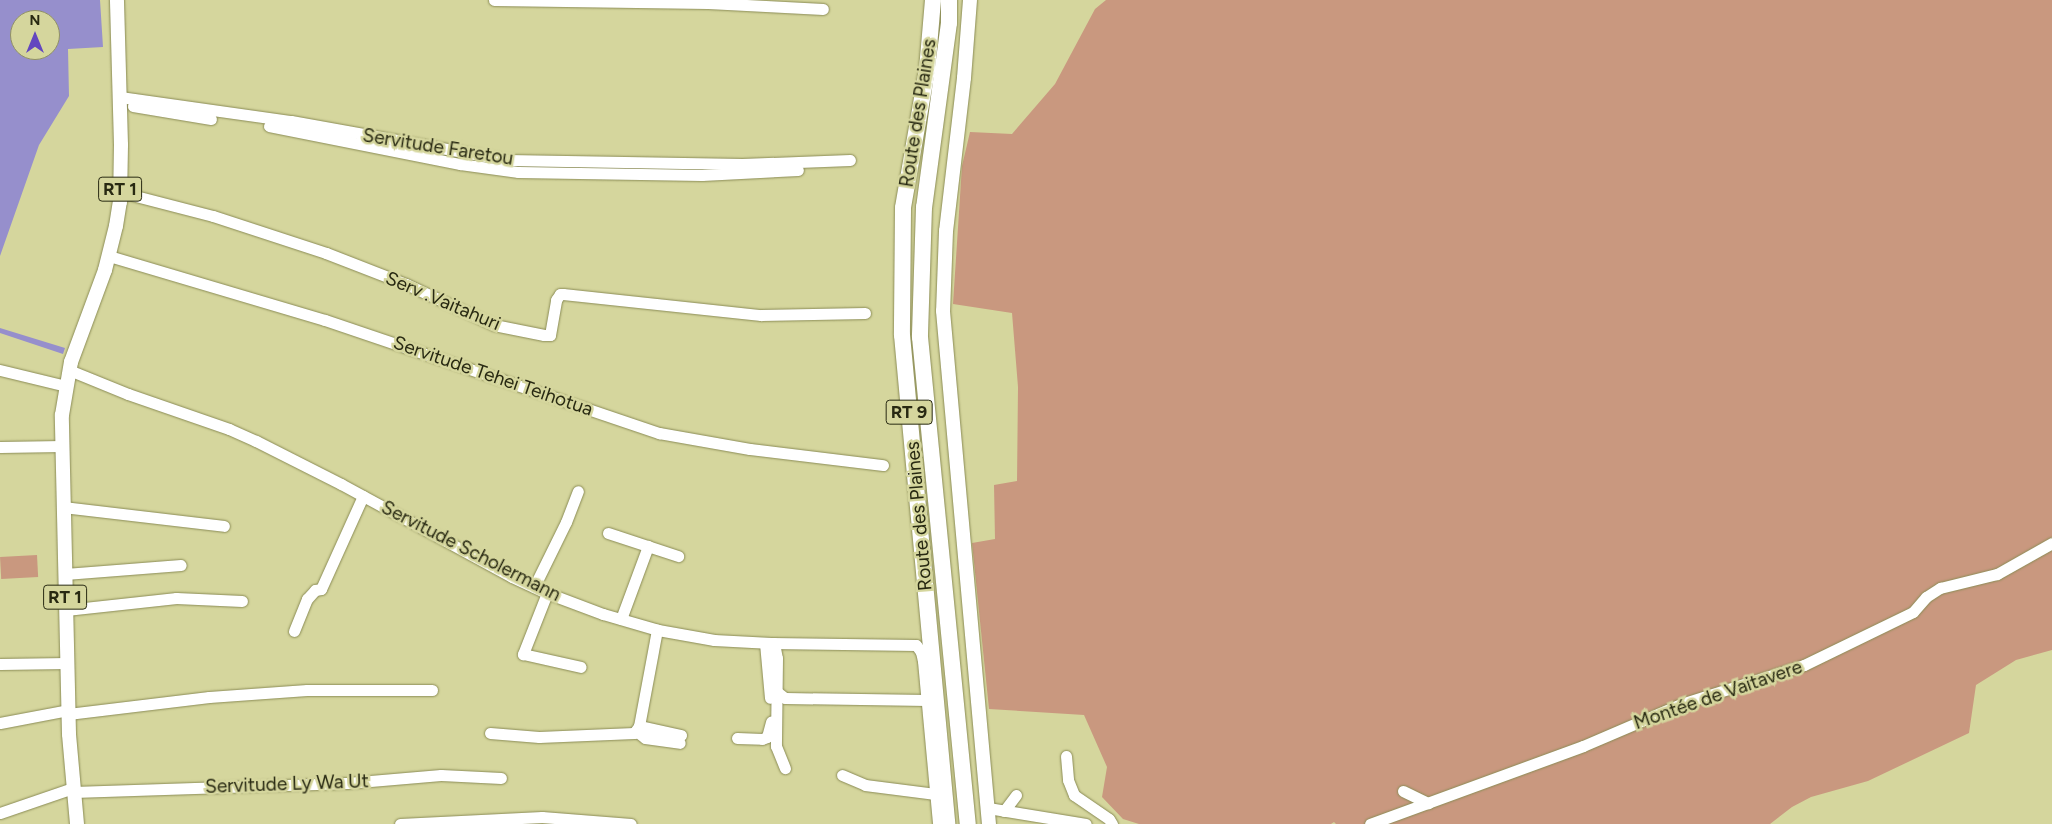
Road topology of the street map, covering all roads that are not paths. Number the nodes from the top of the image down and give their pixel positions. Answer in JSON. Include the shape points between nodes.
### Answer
{"nodes":[{"id":1,"x":117,"y":0,"type":"edge"},
{"id":2,"x":494,"y":0,"type":"edge"},
{"id":3,"x":933,"y":0,"type":"edge"},
{"id":4,"x":950,"y":0,"type":"edge"},
{"id":5,"x":970,"y":0,"type":"edge"},
{"id":6,"x":823,"y":9,"type":"dead end"},
{"id":7,"x":120,"y":100,"type":"junction"},
{"id":8,"x":850,"y":160,"type":"dead end"},
{"id":9,"x":798,"y":170,"type":"dead end"},
{"id":10,"x":120,"y":192,"type":"junction"},
{"id":11,"x":109,"y":256,"type":"junction"},
{"id":12,"x":865,"y":313,"type":"dead end"},
{"id":13,"x":0,"y":370,"type":"edge"},
{"id":14,"x":69,"y":370,"type":"junction"},
{"id":15,"x":66,"y":386,"type":"junction"},
{"id":16,"x":62,"y":446,"type":"junction"},
{"id":17,"x":0,"y":448,"type":"edge"},
{"id":18,"x":883,"y":465,"type":"dead end"},
{"id":19,"x":578,"y":491,"type":"dead end"},
{"id":20,"x":363,"y":496,"type":"junction"},
{"id":21,"x":63,"y":508,"type":"junction"},
{"id":22,"x":224,"y":526,"type":"dead end"},
{"id":23,"x":608,"y":533,"type":"dead end"},
{"id":24,"x":2052,"y":543,"type":"edge"},
{"id":25,"x":648,"y":546,"type":"junction"},
{"id":26,"x":678,"y":556,"type":"dead end"},
{"id":27,"x":181,"y":565,"type":"dead end"},
{"id":28,"x":65,"y":574,"type":"junction"},
{"id":29,"x":534,"y":587,"type":"junction"},
{"id":30,"x":547,"y":593,"type":"junction"},
{"id":31,"x":242,"y":601,"type":"dead end"},
{"id":32,"x":66,"y":610,"type":"junction"},
{"id":33,"x":621,"y":620,"type":"junction"},
{"id":34,"x":657,"y":630,"type":"junction"},
{"id":35,"x":294,"y":631,"type":"dead end"},
{"id":36,"x":769,"y":643,"type":"junction"},
{"id":37,"x":67,"y":663,"type":"junction"},
{"id":38,"x":0,"y":664,"type":"edge"},
{"id":39,"x":581,"y":667,"type":"dead end"},
{"id":40,"x":432,"y":690,"type":"dead end"},
{"id":41,"x":777,"y":692,"type":"junction"},
{"id":42,"x":927,"y":700,"type":"junction"},
{"id":43,"x":68,"y":714,"type":"junction"},
{"id":44,"x":0,"y":723,"type":"edge"},
{"id":45,"x":0,"y":728,"type":"edge"},
{"id":46,"x":638,"y":729,"type":"junction"},
{"id":47,"x":490,"y":733,"type":"dead end"},
{"id":48,"x":737,"y":738,"type":"dead end"},
{"id":49,"x":680,"y":739,"type":"dead end"},
{"id":50,"x":1066,"y":756,"type":"dead end"},
{"id":51,"x":785,"y":768,"type":"dead end"},
{"id":52,"x":842,"y":775,"type":"dead end"},
{"id":53,"x":501,"y":778,"type":"dead end"},
{"id":54,"x":73,"y":790,"type":"junction"},
{"id":55,"x":1403,"y":791,"type":"dead end"},
{"id":56,"x":935,"y":794,"type":"junction"},
{"id":57,"x":1016,"y":796,"type":"dead end"},
{"id":58,"x":1428,"y":803,"type":"junction"},
{"id":59,"x":988,"y":808,"type":"junction"},
{"id":60,"x":1004,"y":811,"type":"junction"},
{"id":61,"x":0,"y":813,"type":"edge"},
{"id":62,"x":77,"y":824,"type":"edge"},
{"id":63,"x":400,"y":824,"type":"edge"},
{"id":64,"x":631,"y":824,"type":"edge"},
{"id":65,"x":938,"y":824,"type":"edge"},
{"id":66,"x":947,"y":824,"type":"edge"},
{"id":67,"x":968,"y":824,"type":"edge"},
{"id":68,"x":989,"y":824,"type":"edge"},
{"id":69,"x":1086,"y":824,"type":"edge"},
{"id":70,"x":1112,"y":824,"type":"edge"},
{"id":71,"x":1370,"y":824,"type":"edge"}],
"edges":[{"from":1,"to":7,"type":"main road","number":"RT 1"},
{"from":2,"to":6,"type":"street","via":[[708,3]]},
{"from":3,"to":66,"type":"highway","name":"Route des Plaines","number":"RT 9","via":[[927,70],[904,208],[902,335]]},
{"from":4,"to":67,"type":"highway","name":"Route des Plaines","number":"RT 9","via":[[924,206],[920,337]]},
{"from":5,"to":59,"type":"main road","name":"Route des Plaines","via":[[946,231],[943,311]]},
{"from":7,"to":8,"type":"street","name":"Servitude Faretou","via":[[291,121],[507,160],[742,164]]},
{"from":7,"to":9,"type":"street","name":"Servitude Faretou","via":[[173,114],[275,127],[460,164],[518,172],[702,175]]},
{"from":7,"to":10,"type":"main road","number":"RT 1"},
{"from":10,"to":11,"type":"main road","number":"RT 1"},
{"from":10,"to":12,"type":"street","name":"Serv .Vaitahuri","via":[[213,216],[326,253],[406,284],[494,325],[544,336],[550,334],[560,294],[761,316]]},
{"from":11,"to":14,"type":"main road","number":"RT 1"},
{"from":11,"to":18,"type":"street","name":"Servitude Tehei Teihotua","via":[[325,320],[659,433],[759,450]]},
{"from":13,"to":15,"type":"street"},
{"from":14,"to":15,"type":"main road","number":"RT 1"},
{"from":14,"to":20,"type":"street","name":"Servitude Scholermann","via":[[229,429]]},
{"from":15,"to":16,"type":"main road","number":"RT 1"},
{"from":16,"to":17,"type":"street"},
{"from":16,"to":21,"type":"main road","number":"RT 1"},
{"from":19,"to":29,"type":"street"},
{"from":20,"to":29,"type":"street","name":"Servitude Scholermann"},
{"from":20,"to":35,"type":"street","via":[[321,589],[307,598]]},
{"from":21,"to":22,"type":"street"},
{"from":21,"to":28,"type":"main road","number":"RT 1"},
{"from":23,"to":25,"type":"street"},
{"from":24,"to":58,"type":"street","name":"Montée de Vaitavere","via":[[1997,574],[1940,588],[1926,597],[1913,612],[1804,665],[1673,706],[1583,746]]},
{"from":25,"to":26,"type":"street"},
{"from":25,"to":33,"type":"street"},
{"from":27,"to":28,"type":"street"},
{"from":28,"to":32,"type":"main road","number":"RT 1"},
{"from":29,"to":30,"type":"street","name":"Servitude Scholermann"},
{"from":30,"to":33,"type":"street","name":"Servitude Scholermann"},
{"from":30,"to":39,"type":"street","via":[[523,654]]},
{"from":31,"to":32,"type":"street","via":[[176,598]]},
{"from":32,"to":37,"type":"main road","number":"RT 1"},
{"from":33,"to":34,"type":"street","name":"Servitude Scholermann"},
{"from":34,"to":36,"type":"street","name":"Servitude Scholermann","via":[[714,640]]},
{"from":34,"to":46,"type":"street"},
{"from":36,"to":41,"type":"street","via":[[776,650]]},
{"from":36,"to":42,"type":"street","name":"Servitude Scholermann","via":[[910,644],[919,648],[923,661]]},
{"from":36,"to":48,"type":"street","via":[[769,735],[762,739]]},
{"from":37,"to":38,"type":"street"},
{"from":37,"to":43,"type":"main road","number":"RT 1"},
{"from":40,"to":43,"type":"street","via":[[306,690],[209,697]]},
{"from":41,"to":42,"type":"street","via":[[785,698]]},
{"from":41,"to":51,"type":"street","via":[[776,746]]},
{"from":42,"to":56,"type":"street"},
{"from":43,"to":44,"type":"street"},
{"from":43,"to":45,"type":"street"},
{"from":43,"to":54,"type":"main road","number":"RT 1"},
{"from":46,"to":47,"type":"street","via":[[539,737]]},
{"from":46,"to":49,"type":"street","via":[[645,738]]},
{"from":50,"to":70,"type":"street","via":[[1068,780],[1074,795]]},
{"from":52,"to":56,"type":"street","via":[[865,785]]},
{"from":53,"to":54,"type":"street","name":"Servitude Ly Wa Ut","via":[[442,776],[347,783]]},
{"from":54,"to":61,"type":"street","name":"Servitude Ly Wa Ut"},
{"from":54,"to":62,"type":"main road","number":"RT 1"},
{"from":55,"to":58,"type":"street"},
{"from":56,"to":65,"type":"street"},
{"from":57,"to":60,"type":"street"},
{"from":58,"to":71,"type":"street","name":"Montée de Vaitavere"},
{"from":59,"to":60,"type":"street"},
{"from":59,"to":68,"type":"main road","name":"Route des Plaines"},
{"from":60,"to":69,"type":"street"},
{"from":63,"to":64,"type":"street","via":[[542,817]]}]}
